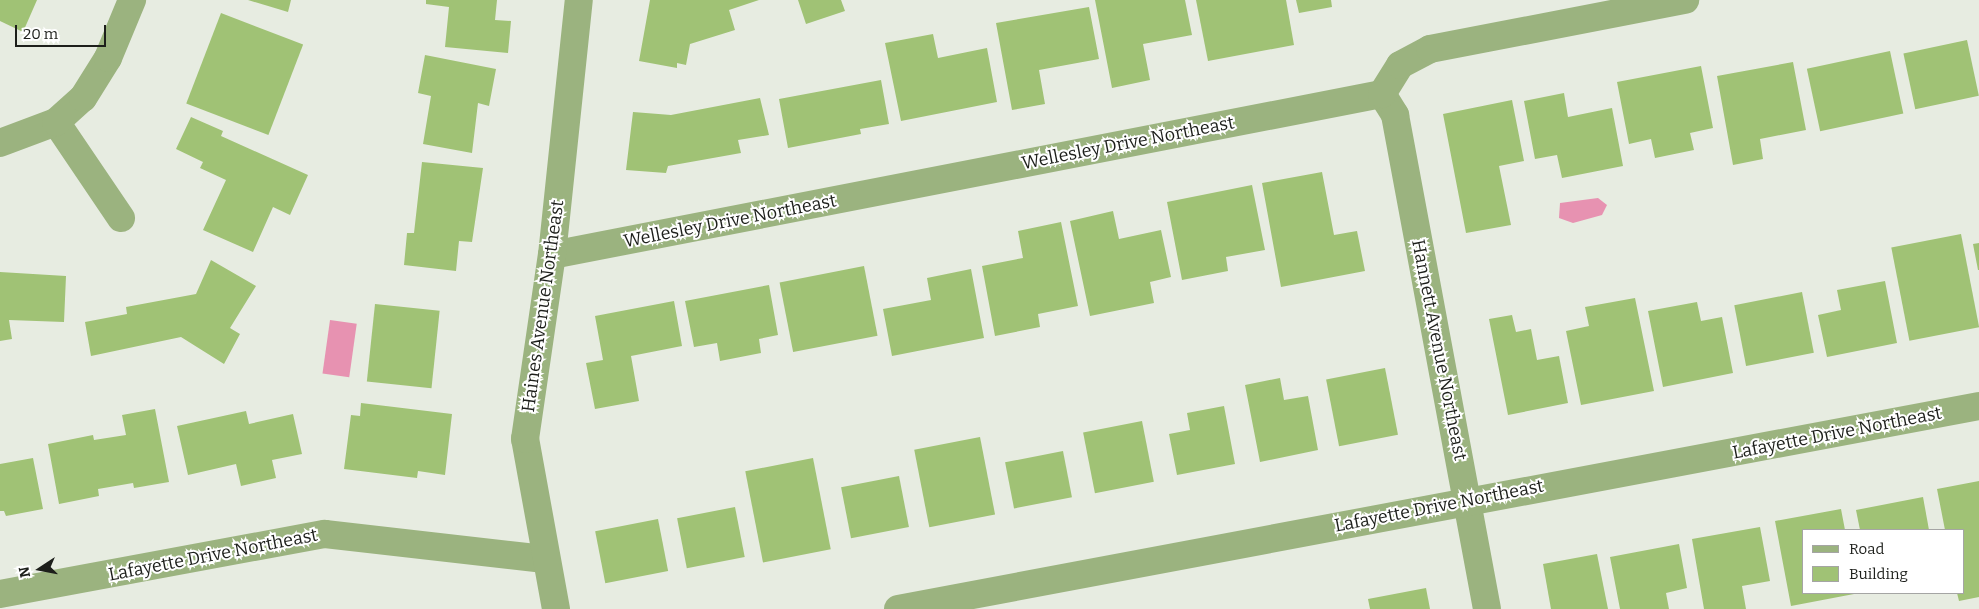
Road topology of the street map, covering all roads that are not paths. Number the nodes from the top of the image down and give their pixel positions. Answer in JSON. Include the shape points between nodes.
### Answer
{"nodes":[{"id":1,"x":132,"y":0,"type":"edge"},
{"id":2,"x":579,"y":0,"type":"edge"},
{"id":3,"x":1685,"y":0,"type":"edge"},
{"id":4,"x":1382,"y":94,"type":"junction"},
{"id":5,"x":56,"y":122,"type":"junction"},
{"id":6,"x":0,"y":142,"type":"edge"},
{"id":7,"x":121,"y":218,"type":"dead end"},
{"id":8,"x":552,"y":255,"type":"junction"},
{"id":9,"x":1979,"y":406,"type":"edge"},
{"id":10,"x":1468,"y":500,"type":"junction"},
{"id":11,"x":546,"y":559,"type":"junction"},
{"id":12,"x":0,"y":594,"type":"edge"},
{"id":13,"x":556,"y":609,"type":"edge"},
{"id":14,"x":898,"y":609,"type":"edge"},
{"id":15,"x":1487,"y":609,"type":"edge"}],
"edges":[{"from":1,"to":5,"type":"street","via":[[108,58],[83,98]]},
{"from":2,"to":8,"type":"street","name":"Haines Avenue Northeast"},
{"from":3,"to":4,"type":"street","via":[[1430,50],[1400,65]]},
{"from":4,"to":8,"type":"street","name":"Wellesley Drive Northeast"},
{"from":4,"to":10,"type":"street","name":"Hannett Avenue Northeast","via":[[1394,115]]},
{"from":5,"to":6,"type":"street"},
{"from":5,"to":7,"type":"street"},
{"from":8,"to":11,"type":"street","name":"Haines Avenue Northeast","via":[[525,439]]},
{"from":9,"to":10,"type":"street","name":"Lafayette Drive Northeast"},
{"from":10,"to":14,"type":"street","name":"Lafayette Drive Northeast"},
{"from":10,"to":15,"type":"street","name":"Hannett Avenue Northeast"},
{"from":11,"to":12,"type":"street","name":"Lafayette Drive Northeast","via":[[326,534]]},
{"from":11,"to":13,"type":"street","name":"Haines Avenue Northeast"}]}
